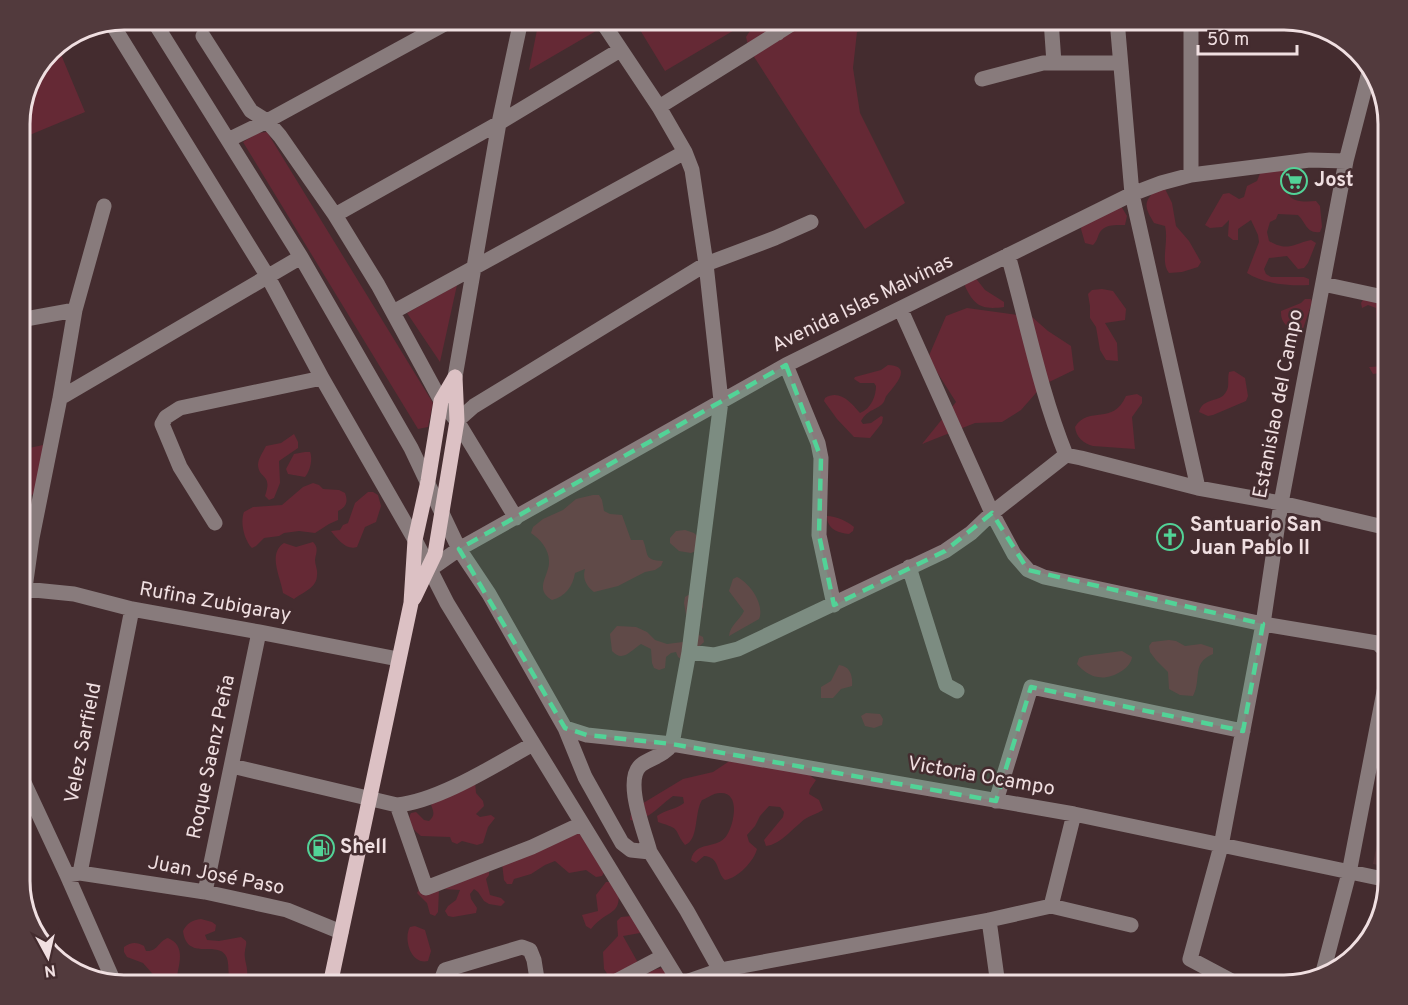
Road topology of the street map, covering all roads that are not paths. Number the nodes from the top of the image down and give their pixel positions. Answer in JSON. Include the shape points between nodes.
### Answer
{"nodes":[{"id":1,"x":159,"y":30,"type":"edge"},
{"id":2,"x":434,"y":30,"type":"edge"},
{"id":3,"x":519,"y":30,"type":"edge"},
{"id":4,"x":607,"y":30,"type":"edge"},
{"id":5,"x":776,"y":30,"type":"edge"},
{"id":6,"x":783,"y":30,"type":"edge"},
{"id":7,"x":1052,"y":30,"type":"edge"},
{"id":8,"x":1117,"y":30,"type":"edge"},
{"id":9,"x":1191,"y":30,"type":"edge"},
{"id":10,"x":116,"y":31,"type":"edge"},
{"id":11,"x":778,"y":33,"type":"junction"},
{"id":12,"x":203,"y":36,"type":"dead end"},
{"id":13,"x":620,"y":51,"type":"junction"},
{"id":14,"x":1054,"y":63,"type":"junction"},
{"id":15,"x":1119,"y":63,"type":"junction"},
{"id":16,"x":982,"y":79,"type":"dead end"},
{"id":17,"x":1367,"y":81,"type":"edge"},
{"id":18,"x":659,"y":107,"type":"junction"},
{"id":19,"x":267,"y":122,"type":"junction"},
{"id":20,"x":499,"y":123,"type":"junction"},
{"id":21,"x":228,"y":140,"type":"junction"},
{"id":22,"x":685,"y":152,"type":"junction"},
{"id":23,"x":1346,"y":161,"type":"junction"},
{"id":24,"x":1191,"y":175,"type":"junction"},
{"id":25,"x":1132,"y":194,"type":"junction"},
{"id":26,"x":104,"y":206,"type":"dead end"},
{"id":27,"x":335,"y":215,"type":"junction"},
{"id":28,"x":811,"y":222,"type":"dead end"},
{"id":29,"x":1008,"y":255,"type":"junction"},
{"id":30,"x":301,"y":257,"type":"junction"},
{"id":31,"x":706,"y":264,"type":"junction"},
{"id":32,"x":474,"y":268,"type":"junction"},
{"id":33,"x":268,"y":277,"type":"junction"},
{"id":34,"x":1323,"y":284,"type":"junction"},
{"id":35,"x":1378,"y":296,"type":"edge"},
{"id":36,"x":75,"y":310,"type":"junction"},
{"id":37,"x":901,"y":310,"type":"junction"},
{"id":38,"x":393,"y":312,"type":"junction"},
{"id":39,"x":30,"y":318,"type":"edge"},
{"id":40,"x":786,"y":365,"type":"junction"},
{"id":41,"x":455,"y":377,"type":"junction"},
{"id":42,"x":322,"y":378,"type":"junction"},
{"id":43,"x":60,"y":398,"type":"junction"},
{"id":44,"x":441,"y":401,"type":"junction"},
{"id":45,"x":721,"y":401,"type":"junction"},
{"id":46,"x":457,"y":421,"type":"junction"},
{"id":47,"x":1066,"y":455,"type":"junction"},
{"id":48,"x":428,"y":481,"type":"junction"},
{"id":49,"x":1198,"y":488,"type":"junction"},
{"id":50,"x":1281,"y":502,"type":"junction"},
{"id":51,"x":442,"y":513,"type":"junction"},
{"id":52,"x":992,"y":513,"type":"junction"},
{"id":53,"x":516,"y":518,"type":"junction"},
{"id":54,"x":215,"y":523,"type":"dead end"},
{"id":55,"x":1378,"y":525,"type":"edge"},
{"id":56,"x":415,"y":540,"type":"junction"},
{"id":57,"x":459,"y":549,"type":"junction"},
{"id":58,"x":30,"y":557,"type":"edge"},
{"id":59,"x":909,"y":567,"type":"junction"},
{"id":60,"x":429,"y":570,"type":"junction"},
{"id":61,"x":30,"y":590,"type":"edge"},
{"id":62,"x":411,"y":603,"type":"junction"},
{"id":63,"x":834,"y":605,"type":"junction"},
{"id":64,"x":132,"y":609,"type":"junction"},
{"id":65,"x":1263,"y":624,"type":"junction"},
{"id":66,"x":259,"y":632,"type":"junction"},
{"id":67,"x":1378,"y":644,"type":"edge"},
{"id":68,"x":689,"y":652,"type":"junction"},
{"id":69,"x":398,"y":659,"type":"junction"},
{"id":70,"x":957,"y":691,"type":"dead end"},
{"id":71,"x":1378,"y":727,"type":"edge"},
{"id":72,"x":565,"y":728,"type":"junction"},
{"id":73,"x":1243,"y":731,"type":"junction"},
{"id":74,"x":533,"y":744,"type":"junction"},
{"id":75,"x":672,"y":744,"type":"junction"},
{"id":76,"x":232,"y":766,"type":"junction"},
{"id":77,"x":30,"y":793,"type":"edge"},
{"id":78,"x":370,"y":798,"type":"junction"},
{"id":79,"x":996,"y":801,"type":"junction"},
{"id":80,"x":397,"y":805,"type":"junction"},
{"id":81,"x":1074,"y":814,"type":"junction"},
{"id":82,"x":580,"y":824,"type":"junction"},
{"id":83,"x":1221,"y":846,"type":"junction"},
{"id":84,"x":650,"y":852,"type":"junction"},
{"id":85,"x":1349,"y":873,"type":"junction"},
{"id":86,"x":73,"y":874,"type":"junction"},
{"id":87,"x":1378,"y":878,"type":"edge"},
{"id":88,"x":205,"y":892,"type":"junction"},
{"id":89,"x":1051,"y":906,"type":"junction"},
{"id":90,"x":989,"y":920,"type":"junction"},
{"id":91,"x":1131,"y":925,"type":"dead end"},
{"id":92,"x":341,"y":932,"type":"junction"},
{"id":93,"x":662,"y":957,"type":"junction"},
{"id":94,"x":1325,"y":965,"type":"edge"},
{"id":95,"x":720,"y":970,"type":"junction"},
{"id":96,"x":111,"y":974,"type":"edge"},
{"id":97,"x":332,"y":975,"type":"edge"},
{"id":98,"x":443,"y":975,"type":"edge"},
{"id":99,"x":536,"y":975,"type":"edge"},
{"id":100,"x":629,"y":975,"type":"edge"},
{"id":101,"x":674,"y":975,"type":"edge"},
{"id":102,"x":707,"y":975,"type":"edge"},
{"id":103,"x":996,"y":975,"type":"edge"},
{"id":104,"x":1219,"y":975,"type":"edge"}],
"edges":[{"from":1,"to":21,"type":"street"},
{"from":2,"to":19,"type":"street"},
{"from":3,"to":20,"type":"street"},
{"from":4,"to":13,"type":"street"},
{"from":5,"to":11,"type":"street"},
{"from":6,"to":11,"type":"street"},
{"from":7,"to":14,"type":"street"},
{"from":8,"to":15,"type":"street"},
{"from":9,"to":24,"type":"street"},
{"from":10,"to":33,"type":"street"},
{"from":11,"to":18,"type":"street"},
{"from":12,"to":19,"type":"street","via":[[251,111]]},
{"from":13,"to":18,"type":"street"},
{"from":13,"to":20,"type":"street"},
{"from":14,"to":15,"type":"street"},
{"from":14,"to":16,"type":"street"},
{"from":15,"to":25,"type":"street"},
{"from":17,"to":23,"type":"street","name":"Estanislao del Campo"},
{"from":18,"to":22,"type":"street"},
{"from":19,"to":21,"type":"street"},
{"from":19,"to":27,"type":"street"},
{"from":20,"to":27,"type":"street"},
{"from":20,"to":32,"type":"street"},
{"from":21,"to":30,"type":"street"},
{"from":22,"to":31,"type":"street","via":[[696,188]]},
{"from":22,"to":32,"type":"street"},
{"from":23,"to":24,"type":"street","name":"Avenida Islas Malvinas","via":[[1310,160]]},
{"from":23,"to":34,"type":"street","name":"Estanislao del Campo"},
{"from":24,"to":25,"type":"street","name":"Avenida Islas Malvinas"},
{"from":25,"to":29,"type":"street","name":"Avenida Islas Malvinas"},
{"from":25,"to":49,"type":"street"},
{"from":26,"to":36,"type":"street"},
{"from":27,"to":38,"type":"street"},
{"from":28,"to":31,"type":"street"},
{"from":29,"to":37,"type":"street","name":"Avenida Islas Malvinas"},
{"from":29,"to":47,"type":"street","via":[[1041,385]]},
{"from":30,"to":33,"type":"street"},
{"from":30,"to":48,"type":"street"},
{"from":31,"to":45,"type":"street"},
{"from":31,"to":46,"type":"street","via":[[474,406]]},
{"from":32,"to":38,"type":"street"},
{"from":32,"to":41,"type":"street"},
{"from":33,"to":42,"type":"street"},
{"from":33,"to":43,"type":"street"},
{"from":34,"to":35,"type":"street"},
{"from":34,"to":50,"type":"street","name":"Estanislao del Campo"},
{"from":36,"to":39,"type":"street"},
{"from":36,"to":43,"type":"street"},
{"from":37,"to":40,"type":"street","name":"Avenida Islas Malvinas"},
{"from":37,"to":52,"type":"street"},
{"from":38,"to":44,"type":"street"},
{"from":40,"to":45,"type":"street","name":"Avenida Islas Malvinas"},
{"from":40,"to":63,"type":"street","via":[[818,443],[819,535]]},
{"from":41,"to":44,"type":"main road"},
{"from":41,"to":46,"type":"main road"},
{"from":42,"to":54,"type":"street","via":[[180,408],[166,417],[162,424],[180,467]]},
{"from":42,"to":56,"type":"street"},
{"from":43,"to":58,"type":"street"},
{"from":44,"to":46,"type":"street"},
{"from":44,"to":48,"type":"main road"},
{"from":45,"to":53,"type":"street","name":"Avenida Islas Malvinas"},
{"from":45,"to":68,"type":"street"},
{"from":46,"to":51,"type":"main road"},
{"from":46,"to":53,"type":"street"},
{"from":47,"to":49,"type":"street"},
{"from":47,"to":52,"type":"street"},
{"from":48,"to":51,"type":"street"},
{"from":48,"to":56,"type":"main road"},
{"from":49,"to":50,"type":"street"},
{"from":50,"to":55,"type":"street"},
{"from":50,"to":65,"type":"street","name":"Estanislao del Campo"},
{"from":51,"to":57,"type":"street"},
{"from":51,"to":60,"type":"main road"},
{"from":52,"to":59,"type":"street","via":[[945,551]]},
{"from":52,"to":65,"type":"street","via":[[1014,554],[1028,570]]},
{"from":53,"to":57,"type":"street","name":"Avenida Islas Malvinas"},
{"from":56,"to":60,"type":"street"},
{"from":56,"to":62,"type":"main road"},
{"from":57,"to":60,"type":"street","name":"Avenida Islas Malvinas"},
{"from":57,"to":72,"type":"street"},
{"from":59,"to":63,"type":"street"},
{"from":59,"to":70,"type":"street","via":[[946,685]]},
{"from":60,"to":62,"type":"main road"},
{"from":60,"to":74,"type":"street"},
{"from":61,"to":64,"type":"street","name":"Rufina Zubigaray","via":[[74,594]]},
{"from":62,"to":69,"type":"main road"},
{"from":63,"to":68,"type":"street","via":[[738,649],[714,655]]},
{"from":64,"to":66,"type":"street","name":"Rufina Zubigaray"},
{"from":64,"to":86,"type":"street","name":"Velez Sarfield"},
{"from":65,"to":67,"type":"street"},
{"from":65,"to":73,"type":"street","name":"Estanislao del Campo"},
{"from":66,"to":69,"type":"street","name":"Rufina Zubigaray"},
{"from":66,"to":76,"type":"street","name":"Roque Saenz Peña"},
{"from":68,"to":75,"type":"street"},
{"from":69,"to":78,"type":"main road"},
{"from":71,"to":85,"type":"street"},
{"from":72,"to":75,"type":"street","name":"Victoria Ocampo","via":[[587,735]]},
{"from":72,"to":84,"type":"street","via":[[585,777],[622,843],[631,850]]},
{"from":73,"to":79,"type":"street","via":[[1031,687]]},
{"from":73,"to":83,"type":"street","name":"Estanislao del Campo"},
{"from":74,"to":80,"type":"street","via":[[444,791]]},
{"from":74,"to":82,"type":"street"},
{"from":75,"to":79,"type":"street","name":"Victoria Ocampo"},
{"from":75,"to":84,"type":"street","via":[[666,752],[640,766],[633,780]]},
{"from":76,"to":78,"type":"street"},
{"from":76,"to":88,"type":"street","name":"Roque Saenz Peña"},
{"from":77,"to":86,"type":"street"},
{"from":78,"to":80,"type":"street"},
{"from":78,"to":92,"type":"main road"},
{"from":79,"to":81,"type":"street","name":"Victoria Ocampo"},
{"from":80,"to":82,"type":"street","via":[[426,888]]},
{"from":81,"to":83,"type":"street","name":"Victoria Ocampo"},
{"from":81,"to":89,"type":"street"},
{"from":82,"to":93,"type":"street"},
{"from":83,"to":85,"type":"street","name":"Victoria Ocampo"},
{"from":83,"to":104,"type":"street","name":"Estanislao del Campo","via":[[1190,959]]},
{"from":84,"to":95,"type":"street"},
{"from":85,"to":87,"type":"street","name":"Victoria Ocampo"},
{"from":85,"to":94,"type":"street"},
{"from":86,"to":88,"type":"street","name":"Juan José Paso"},
{"from":86,"to":96,"type":"street"},
{"from":88,"to":92,"type":"street","name":"Juan José Paso","via":[[287,910]]},
{"from":89,"to":90,"type":"street"},
{"from":89,"to":91,"type":"street"},
{"from":90,"to":95,"type":"street"},
{"from":90,"to":103,"type":"street"},
{"from":92,"to":97,"type":"main road"},
{"from":93,"to":100,"type":"street"},
{"from":93,"to":101,"type":"street"},
{"from":95,"to":102,"type":"street"},
{"from":98,"to":99,"type":"street","via":[[445,970],[522,947],[530,950]]}]}
